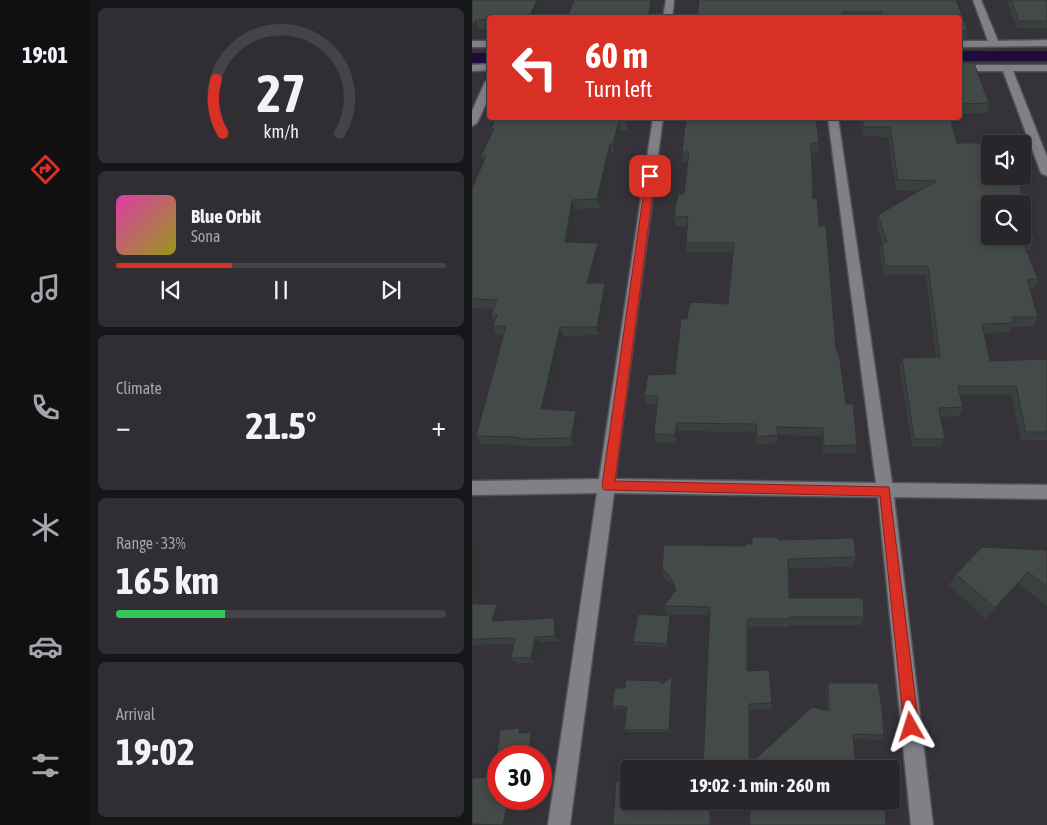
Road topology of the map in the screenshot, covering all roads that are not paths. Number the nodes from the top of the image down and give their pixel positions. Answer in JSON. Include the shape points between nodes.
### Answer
{"nodes":[{"id":1,"x":670,"y":0,"type":"edge"},
{"id":2,"x":977,"y":0,"type":"edge"},
{"id":3,"x":668,"y":15,"type":"edge"},
{"id":4,"x":1046,"y":43,"type":"edge"},
{"id":5,"x":472,"y":44,"type":"edge"},
{"id":6,"x":487,"y":44,"type":"edge"},
{"id":7,"x":962,"y":44,"type":"edge"},
{"id":8,"x":994,"y":44,"type":"junction"},
{"id":9,"x":472,"y":68,"type":"edge"},
{"id":10,"x":487,"y":68,"type":"edge"},
{"id":11,"x":962,"y":68,"type":"edge"},
{"id":12,"x":1007,"y":68,"type":"junction"},
{"id":13,"x":1046,"y":68,"type":"edge"},
{"id":14,"x":487,"y":89,"type":"edge"},
{"id":15,"x":658,"y":120,"type":"edge"},
{"id":16,"x":833,"y":120,"type":"edge"},
{"id":17,"x":472,"y":123,"type":"edge"},
{"id":18,"x":1046,"y":173,"type":"edge"},
{"id":19,"x":608,"y":486,"type":"junction"},
{"id":20,"x":472,"y":488,"type":"edge"},
{"id":21,"x":885,"y":491,"type":"junction"},
{"id":22,"x":1046,"y":492,"type":"edge"},
{"id":23,"x":559,"y":825,"type":"edge"},
{"id":24,"x":922,"y":825,"type":"edge"}],
"edges":[{"from":1,"to":3,"type":"street"},
{"from":2,"to":8,"type":"street"},
{"from":4,"to":8,"type":"street"},
{"from":5,"to":6,"type":"street"},
{"from":7,"to":8,"type":"street"},
{"from":9,"to":10,"type":"street"},
{"from":11,"to":12,"type":"street"},
{"from":12,"to":13,"type":"street"},
{"from":12,"to":18,"type":"street"},
{"from":14,"to":17,"type":"street"},
{"from":15,"to":19,"type":"street"},
{"from":16,"to":21,"type":"street"},
{"from":19,"to":20,"type":"street"},
{"from":19,"to":21,"type":"street"},
{"from":19,"to":23,"type":"street"},
{"from":21,"to":22,"type":"street"},
{"from":21,"to":24,"type":"street"}]}
